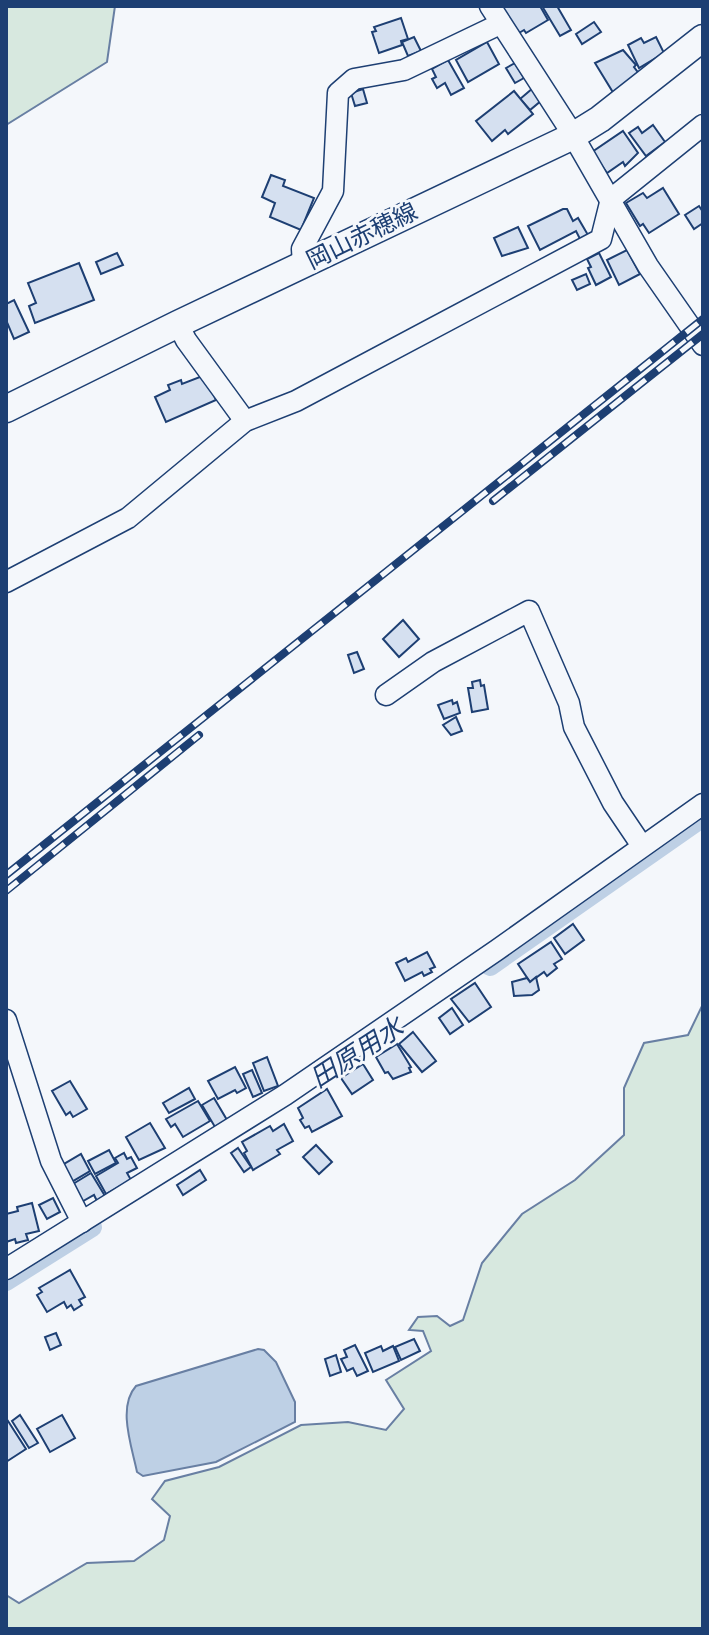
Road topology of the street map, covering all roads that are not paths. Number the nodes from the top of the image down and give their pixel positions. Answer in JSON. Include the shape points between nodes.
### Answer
{"nodes":[{"id":1,"x":495,"y":15,"type":"edge"},
{"id":2,"x":703,"y":38,"type":"edge"},
{"id":3,"x":703,"y":125,"type":"edge"},
{"id":4,"x":571,"y":137,"type":"junction"},
{"id":5,"x":611,"y":199,"type":"junction"},
{"id":6,"x":303,"y":264,"type":"junction"},
{"id":7,"x":178,"y":324,"type":"junction"},
{"id":8,"x":703,"y":345,"type":"edge"},
{"id":9,"x":6,"y":409,"type":"edge"},
{"id":10,"x":245,"y":421,"type":"junction"},
{"id":11,"x":6,"y":582,"type":"edge"},
{"id":12,"x":386,"y":695,"type":"dead end"},
{"id":13,"x":703,"y":804,"type":"edge"},
{"id":14,"x":642,"y":846,"type":"junction"},
{"id":15,"x":6,"y":1020,"type":"edge"},
{"id":16,"x":82,"y":1222,"type":"junction"},
{"id":17,"x":6,"y":1269,"type":"edge"}],
"edges":[{"from":1,"to":4,"type":"street"},
{"from":1,"to":6,"type":"street","via":[[404,70],[354,79],[338,93],[333,191],[302,249]]},
{"from":2,"to":4,"type":"main road","name":"岡山赤穂線"},
{"from":3,"to":5,"type":"street"},
{"from":4,"to":5,"type":"street"},
{"from":4,"to":6,"type":"main road","name":"岡山赤穂線"},
{"from":5,"to":8,"type":"street","via":[[648,266]]},
{"from":5,"to":10,"type":"street","via":[[601,239],[296,401]]},
{"from":6,"to":7,"type":"main road","name":"岡山赤穂線"},
{"from":7,"to":9,"type":"main road","name":"岡山赤穂線"},
{"from":7,"to":10,"type":"street"},
{"from":10,"to":11,"type":"street","via":[[128,518]]},
{"from":12,"to":14,"type":"street","via":[[433,662],[529,611],[569,703],[574,727]]},
{"from":13,"to":14,"type":"street"},
{"from":14,"to":16,"type":"street","via":[[285,1095]]},
{"from":15,"to":16,"type":"street","via":[[51,1161]]},
{"from":16,"to":17,"type":"street"}]}
